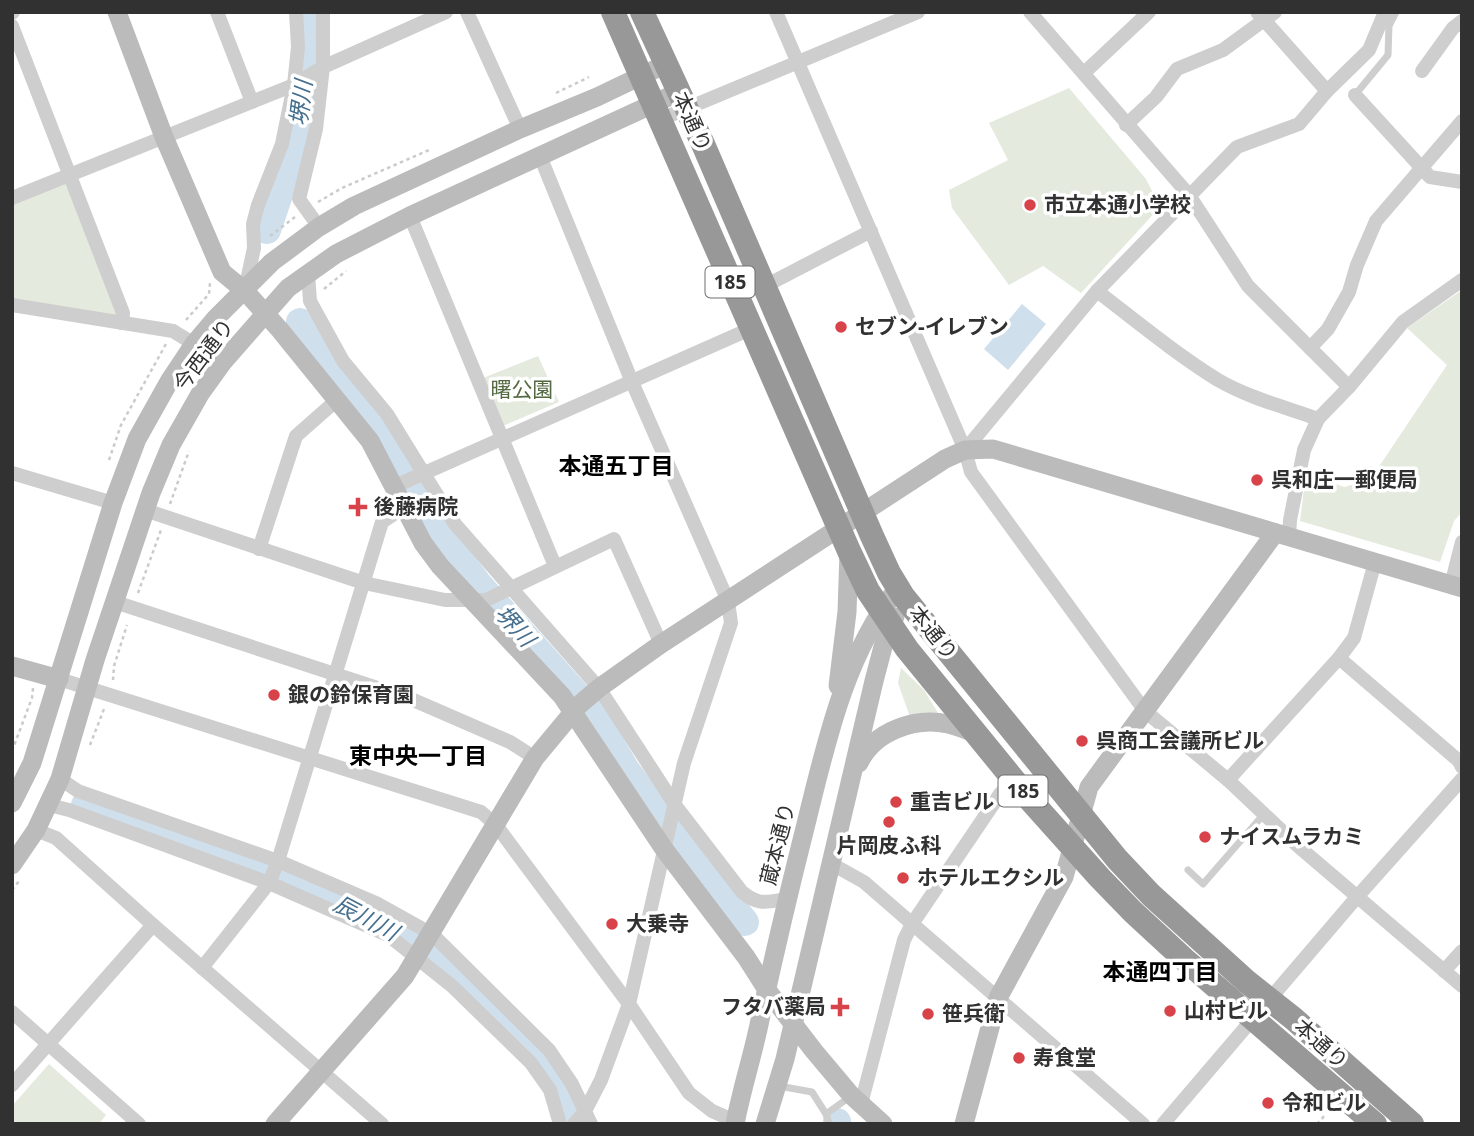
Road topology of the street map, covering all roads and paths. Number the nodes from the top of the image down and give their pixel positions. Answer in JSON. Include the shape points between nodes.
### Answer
{"nodes":[{"id":1,"x":117,"y":12,"type":"edge"},
{"id":2,"x":217,"y":12,"type":"edge"},
{"id":3,"x":296,"y":12,"type":"edge"},
{"id":4,"x":323,"y":12,"type":"edge"},
{"id":5,"x":446,"y":12,"type":"edge"},
{"id":6,"x":467,"y":12,"type":"edge"},
{"id":7,"x":612,"y":12,"type":"edge"},
{"id":8,"x":642,"y":12,"type":"edge"},
{"id":9,"x":775,"y":12,"type":"edge"},
{"id":10,"x":918,"y":12,"type":"edge"},
{"id":11,"x":1030,"y":12,"type":"edge"},
{"id":12,"x":1149,"y":12,"type":"edge"},
{"id":13,"x":1457,"y":12,"type":"edge"},
{"id":14,"x":1394,"y":13,"type":"edge"},
{"id":15,"x":1266,"y":15,"type":"edge"},
{"id":16,"x":892,"y":17,"type":"edge"},
{"id":17,"x":1462,"y":19,"type":"edge"},
{"id":18,"x":12,"y":26,"type":"edge"},
{"id":19,"x":798,"y":63,"type":"junction"},
{"id":20,"x":666,"y":64,"type":"junction"},
{"id":21,"x":322,"y":68,"type":"junction"},
{"id":22,"x":1422,"y":71,"type":"dead end"},
{"id":23,"x":1084,"y":73,"type":"junction"},
{"id":24,"x":641,"y":76,"type":"junction"},
{"id":25,"x":298,"y":83,"type":"junction"},
{"id":26,"x":1327,"y":91,"type":"junction"},
{"id":27,"x":1355,"y":95,"type":"joint"},
{"id":28,"x":683,"y":100,"type":"junction"},
{"id":29,"x":252,"y":102,"type":"junction"},
{"id":30,"x":656,"y":112,"type":"junction"},
{"id":31,"x":1462,"y":121,"type":"edge"},
{"id":32,"x":1126,"y":125,"type":"junction"},
{"id":33,"x":520,"y":129,"type":"junction"},
{"id":34,"x":164,"y":137,"type":"junction"},
{"id":35,"x":540,"y":156,"type":"junction"},
{"id":36,"x":1422,"y":167,"type":"junction"},
{"id":37,"x":69,"y":175,"type":"junction"},
{"id":38,"x":1462,"y":182,"type":"edge"},
{"id":39,"x":1189,"y":195,"type":"junction"},
{"id":40,"x":12,"y":198,"type":"edge"},
{"id":41,"x":410,"y":216,"type":"junction"},
{"id":42,"x":319,"y":227,"type":"junction"},
{"id":43,"x":871,"y":231,"type":"junction"},
{"id":44,"x":345,"y":271,"type":"dead end"},
{"id":45,"x":308,"y":274,"type":"junction"},
{"id":46,"x":1462,"y":280,"type":"edge"},
{"id":47,"x":763,"y":287,"type":"junction"},
{"id":48,"x":245,"y":291,"type":"junction"},
{"id":49,"x":1097,"y":291,"type":"junction"},
{"id":50,"x":310,"y":301,"type":"junction"},
{"id":51,"x":12,"y":304,"type":"edge"},
{"id":52,"x":265,"y":314,"type":"junction"},
{"id":53,"x":122,"y":323,"type":"junction"},
{"id":54,"x":750,"y":329,"type":"junction"},
{"id":55,"x":194,"y":344,"type":"junction"},
{"id":56,"x":1310,"y":348,"type":"junction"},
{"id":57,"x":632,"y":382,"type":"junction"},
{"id":58,"x":1349,"y":387,"type":"junction"},
{"id":59,"x":338,"y":400,"type":"junction"},
{"id":60,"x":1318,"y":419,"type":"junction"},
{"id":61,"x":501,"y":438,"type":"junction"},
{"id":62,"x":191,"y":448,"type":"dead end"},
{"id":63,"x":965,"y":450,"type":"junction"},
{"id":64,"x":12,"y":473,"type":"edge"},
{"id":65,"x":410,"y":480,"type":"junction"},
{"id":66,"x":113,"y":503,"type":"junction"},
{"id":67,"x":403,"y":508,"type":"junction"},
{"id":68,"x":145,"y":510,"type":"junction"},
{"id":69,"x":862,"y":514,"type":"junction"},
{"id":70,"x":165,"y":518,"type":"junction"},
{"id":71,"x":840,"y":528,"type":"junction"},
{"id":72,"x":1282,"y":536,"type":"junction"},
{"id":73,"x":1462,"y":542,"type":"edge"},
{"id":74,"x":259,"y":549,"type":"junction"},
{"id":75,"x":849,"y":551,"type":"junction"},
{"id":76,"x":1375,"y":562,"type":"junction"},
{"id":77,"x":555,"y":566,"type":"junction"},
{"id":78,"x":364,"y":583,"type":"junction"},
{"id":79,"x":1457,"y":587,"type":"edge"},
{"id":80,"x":509,"y":590,"type":"junction"},
{"id":81,"x":903,"y":595,"type":"junction"},
{"id":82,"x":480,"y":601,"type":"junction"},
{"id":83,"x":728,"y":601,"type":"junction"},
{"id":84,"x":124,"y":605,"type":"junction"},
{"id":85,"x":885,"y":617,"type":"junction"},
{"id":86,"x":661,"y":644,"type":"junction"},
{"id":87,"x":1339,"y":658,"type":"junction"},
{"id":88,"x":12,"y":666,"type":"edge"},
{"id":89,"x":335,"y":675,"type":"junction"},
{"id":90,"x":59,"y":679,"type":"junction"},
{"id":91,"x":87,"y":688,"type":"junction"},
{"id":92,"x":112,"y":696,"type":"junction"},
{"id":93,"x":586,"y":700,"type":"junction"},
{"id":94,"x":1145,"y":711,"type":"junction"},
{"id":95,"x":974,"y":733,"type":"junction"},
{"id":96,"x":827,"y":738,"type":"junction"},
{"id":97,"x":88,"y":752,"type":"dead end"},
{"id":98,"x":536,"y":758,"type":"junction"},
{"id":99,"x":309,"y":759,"type":"junction"},
{"id":100,"x":1462,"y":767,"type":"edge"},
{"id":101,"x":60,"y":779,"type":"junction"},
{"id":102,"x":1462,"y":779,"type":"edge"},
{"id":103,"x":1228,"y":780,"type":"junction"},
{"id":104,"x":1014,"y":781,"type":"junction"},
{"id":105,"x":849,"y":785,"type":"junction"},
{"id":106,"x":12,"y":803,"type":"edge"},
{"id":107,"x":49,"y":805,"type":"junction"},
{"id":108,"x":675,"y":809,"type":"junction"},
{"id":109,"x":1081,"y":817,"type":"junction"},
{"id":110,"x":1259,"y":819,"type":"junction"},
{"id":111,"x":496,"y":825,"type":"junction"},
{"id":112,"x":36,"y":830,"type":"junction"},
{"id":113,"x":666,"y":846,"type":"junction"},
{"id":114,"x":1074,"y":847,"type":"junction"},
{"id":115,"x":278,"y":861,"type":"junction"},
{"id":116,"x":830,"y":863,"type":"junction"},
{"id":117,"x":1188,"y":870,"type":"dead end"},
{"id":118,"x":16,"y":872,"type":"edge"},
{"id":119,"x":269,"y":883,"type":"junction"},
{"id":120,"x":12,"y":890,"type":"edge"},
{"id":121,"x":1357,"y":897,"type":"junction"},
{"id":122,"x":787,"y":899,"type":"junction"},
{"id":123,"x":912,"y":924,"type":"junction"},
{"id":124,"x":153,"y":925,"type":"junction"},
{"id":125,"x":432,"y":933,"type":"junction"},
{"id":126,"x":1462,"y":951,"type":"edge"},
{"id":127,"x":417,"y":957,"type":"junction"},
{"id":128,"x":202,"y":968,"type":"junction"},
{"id":129,"x":1444,"y":971,"type":"junction"},
{"id":130,"x":1462,"y":986,"type":"edge"},
{"id":131,"x":767,"y":989,"type":"junction"},
{"id":132,"x":998,"y":998,"type":"junction"},
{"id":133,"x":629,"y":1004,"type":"junction"},
{"id":134,"x":1260,"y":1009,"type":"junction"},
{"id":135,"x":12,"y":1012,"type":"edge"},
{"id":136,"x":793,"y":1023,"type":"junction"},
{"id":137,"x":48,"y":1044,"type":"junction"},
{"id":138,"x":322,"y":1071,"type":"junction"},
{"id":139,"x":12,"y":1085,"type":"edge"},
{"id":140,"x":777,"y":1085,"type":"junction"},
{"id":141,"x":856,"y":1100,"type":"junction"},
{"id":142,"x":826,"y":1114,"type":"junction"},
{"id":143,"x":1326,"y":1114,"type":"dead end"},
{"id":144,"x":583,"y":1120,"type":"edge"},
{"id":145,"x":735,"y":1122,"type":"edge"},
{"id":146,"x":139,"y":1124,"type":"edge"},
{"id":147,"x":275,"y":1124,"type":"edge"},
{"id":148,"x":382,"y":1124,"type":"edge"},
{"id":149,"x":559,"y":1124,"type":"edge"},
{"id":150,"x":765,"y":1124,"type":"edge"},
{"id":151,"x":829,"y":1124,"type":"edge"},
{"id":152,"x":883,"y":1124,"type":"edge"},
{"id":153,"x":964,"y":1124,"type":"edge"},
{"id":154,"x":1143,"y":1124,"type":"edge"},
{"id":155,"x":1163,"y":1124,"type":"edge"},
{"id":156,"x":1317,"y":1124,"type":"edge"},
{"id":157,"x":1375,"y":1124,"type":"edge"},
{"id":158,"x":1412,"y":1124,"type":"edge"}],
"edges":[{"from":1,"to":34,"type":"street"},
{"from":2,"to":29,"type":"street"},
{"from":3,"to":25,"type":"street"},
{"from":4,"to":21,"type":"street"},
{"from":5,"to":21,"type":"street"},
{"from":6,"to":33,"type":"street"},
{"from":7,"to":24,"type":"highway","name":"本通り","number":"185"},
{"from":8,"to":20,"type":"highway","name":"本通り","number":"185"},
{"from":9,"to":19,"type":"street"},
{"from":10,"to":16,"type":"street"},
{"from":11,"to":23,"type":"street"},
{"from":12,"to":23,"type":"street"},
{"from":13,"to":17,"type":"street"},
{"from":14,"to":26,"type":"street","via":[[1369,50]]},
{"from":14,"to":27,"type":"lane","via":[[1388,55]]},
{"from":15,"to":26,"type":"street"},
{"from":15,"to":32,"type":"street","via":[[1223,50],[1177,69]]},
{"from":16,"to":19,"type":"street"},
{"from":17,"to":22,"type":"street"},
{"from":18,"to":37,"type":"street"},
{"from":19,"to":28,"type":"street"},
{"from":19,"to":43,"type":"street"},
{"from":20,"to":24,"type":"street","name":"今西通り"},
{"from":20,"to":28,"type":"highway","name":"本通り","number":"185"},
{"from":21,"to":25,"type":"street"},
{"from":21,"to":42,"type":"street","via":[[316,129],[299,199]]},
{"from":23,"to":32,"type":"street"},
{"from":24,"to":30,"type":"highway","name":"本通り","number":"185"},
{"from":24,"to":33,"type":"street","name":"今西通り"},
{"from":25,"to":29,"type":"street"},
{"from":25,"to":48,"type":"street","via":[[282,144],[258,205]]},
{"from":26,"to":39,"type":"street","via":[[1299,124],[1237,148]]},
{"from":27,"to":36,"type":"street"},
{"from":28,"to":30,"type":"street","name":"今西通り"},
{"from":28,"to":47,"type":"highway","name":"本通り","number":"185"},
{"from":29,"to":34,"type":"street"},
{"from":30,"to":35,"type":"street","name":"今西通り"},
{"from":30,"to":54,"type":"highway","name":"本通り","number":"185"},
{"from":31,"to":36,"type":"street"},
{"from":32,"to":39,"type":"street"},
{"from":33,"to":42,"type":"street","name":"今西通り","via":[[354,205]]},
{"from":34,"to":37,"type":"street"},
{"from":34,"to":48,"type":"street","via":[[222,272]]},
{"from":35,"to":41,"type":"street","name":"今西通り"},
{"from":35,"to":57,"type":"street"},
{"from":36,"to":38,"type":"street","via":[[1430,177]]},
{"from":36,"to":56,"type":"street","via":[[1376,221],[1349,292],[1328,329]]},
{"from":37,"to":40,"type":"street"},
{"from":37,"to":53,"type":"street"},
{"from":39,"to":49,"type":"street"},
{"from":39,"to":56,"type":"street","via":[[1248,286]]},
{"from":41,"to":45,"type":"street","name":"今西通り","via":[[336,254]]},
{"from":41,"to":61,"type":"street"},
{"from":42,"to":48,"type":"street","name":"今西通り","via":[[272,262]]},
{"from":43,"to":47,"type":"street"},
{"from":43,"to":63,"type":"street"},
{"from":44,"to":50,"type":"path"},
{"from":45,"to":50,"type":"street"},
{"from":45,"to":52,"type":"street","name":"今西通り"},
{"from":46,"to":58,"type":"street","via":[[1403,322]]},
{"from":47,"to":69,"type":"highway","name":"本通り","number":"185"},
{"from":48,"to":52,"type":"street"},
{"from":48,"to":55,"type":"street","name":"今西通り"},
{"from":49,"to":60,"type":"street","via":[[1219,380]]},
{"from":49,"to":63,"type":"street"},
{"from":50,"to":65,"type":"street","via":[[343,361],[387,414]]},
{"from":51,"to":53,"type":"street"},
{"from":52,"to":59,"type":"street"},
{"from":52,"to":68,"type":"street","name":"今西通り","via":[[200,394],[171,445]]},
{"from":53,"to":55,"type":"street","via":[[173,331]]},
{"from":54,"to":57,"type":"street"},
{"from":54,"to":71,"type":"highway","name":"本通り","number":"185"},
{"from":55,"to":66,"type":"street","name":"今西通り","via":[[137,439]]},
{"from":56,"to":58,"type":"street"},
{"from":57,"to":61,"type":"street"},
{"from":57,"to":83,"type":"street"},
{"from":58,"to":60,"type":"street"},
{"from":59,"to":65,"type":"street","via":[[370,441]]},
{"from":59,"to":74,"type":"street","via":[[296,436]]},
{"from":60,"to":72,"type":"street","via":[[1304,450],[1290,520]]},
{"from":61,"to":65,"type":"street"},
{"from":61,"to":77,"type":"street"},
{"from":62,"to":70,"type":"path"},
{"from":63,"to":69,"type":"street"},
{"from":63,"to":72,"type":"street","via":[[993,449]]},
{"from":63,"to":94,"type":"street","via":[[971,472]]},
{"from":64,"to":66,"type":"street"},
{"from":65,"to":67,"type":"street"},
{"from":65,"to":80,"type":"street","via":[[455,524]]},
{"from":66,"to":90,"type":"street","name":"今西通り"},
{"from":67,"to":78,"type":"street","via":[[382,522]]},
{"from":67,"to":82,"type":"street","via":[[440,566]]},
{"from":68,"to":70,"type":"street"},
{"from":68,"to":84,"type":"street","name":"今西通り"},
{"from":69,"to":71,"type":"street"},
{"from":69,"to":81,"type":"highway","name":"本通り","number":"185"},
{"from":70,"to":74,"type":"street"},
{"from":70,"to":84,"type":"path"},
{"from":71,"to":75,"type":"highway","name":"本通り","number":"185"},
{"from":71,"to":83,"type":"street"},
{"from":72,"to":76,"type":"street"},
{"from":72,"to":94,"type":"street"},
{"from":73,"to":79,"type":"street"},
{"from":74,"to":78,"type":"street"},
{"from":75,"to":85,"type":"highway","name":"本通り","number":"185"},
{"from":75,"to":96,"type":"street","via":[[842,660]]},
{"from":76,"to":79,"type":"street"},
{"from":76,"to":87,"type":"street","via":[[1354,638]]},
{"from":77,"to":80,"type":"street"},
{"from":77,"to":86,"type":"street","via":[[614,539]]},
{"from":78,"to":82,"type":"street","via":[[445,600]]},
{"from":78,"to":89,"type":"street"},
{"from":80,"to":82,"type":"street"},
{"from":80,"to":93,"type":"street"},
{"from":81,"to":85,"type":"street","name":"蔵本通り"},
{"from":81,"to":109,"type":"highway","name":"本通り","number":"185"},
{"from":82,"to":93,"type":"street","via":[[562,696]]},
{"from":83,"to":86,"type":"street"},
{"from":83,"to":108,"type":"street","via":[[731,623],[684,763]]},
{"from":84,"to":89,"type":"street"},
{"from":84,"to":91,"type":"street","name":"今西通り"},
{"from":84,"to":92,"type":"path"},
{"from":85,"to":95,"type":"highway","name":"本通り","number":"185"},
{"from":85,"to":96,"type":"street","name":"蔵本通り","via":[[850,674]]},
{"from":85,"to":105,"type":"street","name":"蔵本通り"},
{"from":86,"to":93,"type":"street"},
{"from":87,"to":100,"type":"street"},
{"from":87,"to":103,"type":"street"},
{"from":88,"to":90,"type":"street"},
{"from":89,"to":98,"type":"street","via":[[411,699]]},
{"from":89,"to":99,"type":"street"},
{"from":90,"to":91,"type":"street"},
{"from":90,"to":106,"type":"street","name":"今西通り","via":[[32,763]]},
{"from":91,"to":92,"type":"street"},
{"from":91,"to":101,"type":"street","name":"今西通り"},
{"from":92,"to":97,"type":"path"},
{"from":92,"to":99,"type":"street"},
{"from":93,"to":98,"type":"street"},
{"from":93,"to":108,"type":"street"},
{"from":93,"to":113,"type":"street"},
{"from":94,"to":103,"type":"street"},
{"from":94,"to":109,"type":"street","via":[[1089,787]]},
{"from":95,"to":104,"type":"highway","name":"本通り","number":"185"},
{"from":95,"to":105,"type":"street","via":[[948,724],[905,725],[879,738],[863,754]]},
{"from":96,"to":122,"type":"street","name":"蔵本通り"},
{"from":98,"to":111,"type":"street"},
{"from":99,"to":111,"type":"street","via":[[481,812]]},
{"from":99,"to":115,"type":"street"},
{"from":101,"to":107,"type":"street","name":"今西通り"},
{"from":101,"to":115,"type":"street","via":[[78,791]]},
{"from":102,"to":121,"type":"street"},
{"from":103,"to":110,"type":"street"},
{"from":104,"to":114,"type":"highway","name":"本通り","number":"185"},
{"from":104,"to":123,"type":"street","via":[[1000,794]]},
{"from":105,"to":116,"type":"street","name":"蔵本通り"},
{"from":107,"to":112,"type":"street","name":"今西通り"},
{"from":107,"to":119,"type":"street"},
{"from":108,"to":113,"type":"street"},
{"from":108,"to":122,"type":"street","via":[[751,900]]},
{"from":109,"to":114,"type":"street"},
{"from":109,"to":134,"type":"highway","name":"本通り","number":"185"},
{"from":110,"to":117,"type":"lane","via":[[1203,884]]},
{"from":110,"to":121,"type":"street"},
{"from":111,"to":125,"type":"street"},
{"from":111,"to":133,"type":"street"},
{"from":112,"to":118,"type":"street","name":"今西通り"},
{"from":112,"to":124,"type":"street","via":[[56,838]]},
{"from":113,"to":131,"type":"street"},
{"from":113,"to":133,"type":"street"},
{"from":114,"to":132,"type":"street","via":[[1064,877]]},
{"from":114,"to":134,"type":"highway","name":"本通り","number":"185","via":[[1133,912]]},
{"from":115,"to":119,"type":"street"},
{"from":115,"to":125,"type":"street"},
{"from":116,"to":123,"type":"street","via":[[864,882]]},
{"from":116,"to":136,"type":"street","name":"蔵本通り"},
{"from":118,"to":120,"type":"path"},
{"from":119,"to":127,"type":"street","via":[[388,935]]},
{"from":119,"to":128,"type":"street"},
{"from":121,"to":129,"type":"street"},
{"from":121,"to":134,"type":"street"},
{"from":122,"to":131,"type":"street","name":"蔵本通り"},
{"from":123,"to":132,"type":"street"},
{"from":123,"to":141,"type":"street"},
{"from":124,"to":128,"type":"street"},
{"from":124,"to":137,"type":"street"},
{"from":125,"to":127,"type":"street"},
{"from":125,"to":144,"type":"street","via":[[549,1050],[572,1084]]},
{"from":126,"to":129,"type":"street"},
{"from":127,"to":138,"type":"street"},
{"from":127,"to":149,"type":"street","via":[[531,1063],[550,1090]]},
{"from":128,"to":138,"type":"street"},
{"from":129,"to":130,"type":"street"},
{"from":131,"to":136,"type":"street"},
{"from":131,"to":145,"type":"street","name":"蔵本通り"},
{"from":132,"to":153,"type":"street"},
{"from":132,"to":154,"type":"street"},
{"from":133,"to":144,"type":"street"},
{"from":133,"to":145,"type":"street","via":[[689,1093]]},
{"from":134,"to":155,"type":"street"},
{"from":134,"to":157,"type":"highway","name":"本通り","number":"185"},
{"from":134,"to":158,"type":"highway","name":"本通り","number":"185","via":[[1294,1019]]},
{"from":135,"to":137,"type":"street"},
{"from":136,"to":140,"type":"street","name":"蔵本通り"},
{"from":136,"to":141,"type":"street"},
{"from":137,"to":139,"type":"street"},
{"from":137,"to":146,"type":"street"},
{"from":138,"to":147,"type":"street"},
{"from":138,"to":148,"type":"street"},
{"from":140,"to":142,"type":"lane","via":[[812,1092]]},
{"from":140,"to":150,"type":"street","name":"蔵本通り"},
{"from":141,"to":142,"type":"lane"},
{"from":141,"to":152,"type":"street"},
{"from":142,"to":151,"type":"lane"},
{"from":143,"to":156,"type":"path"}]}
